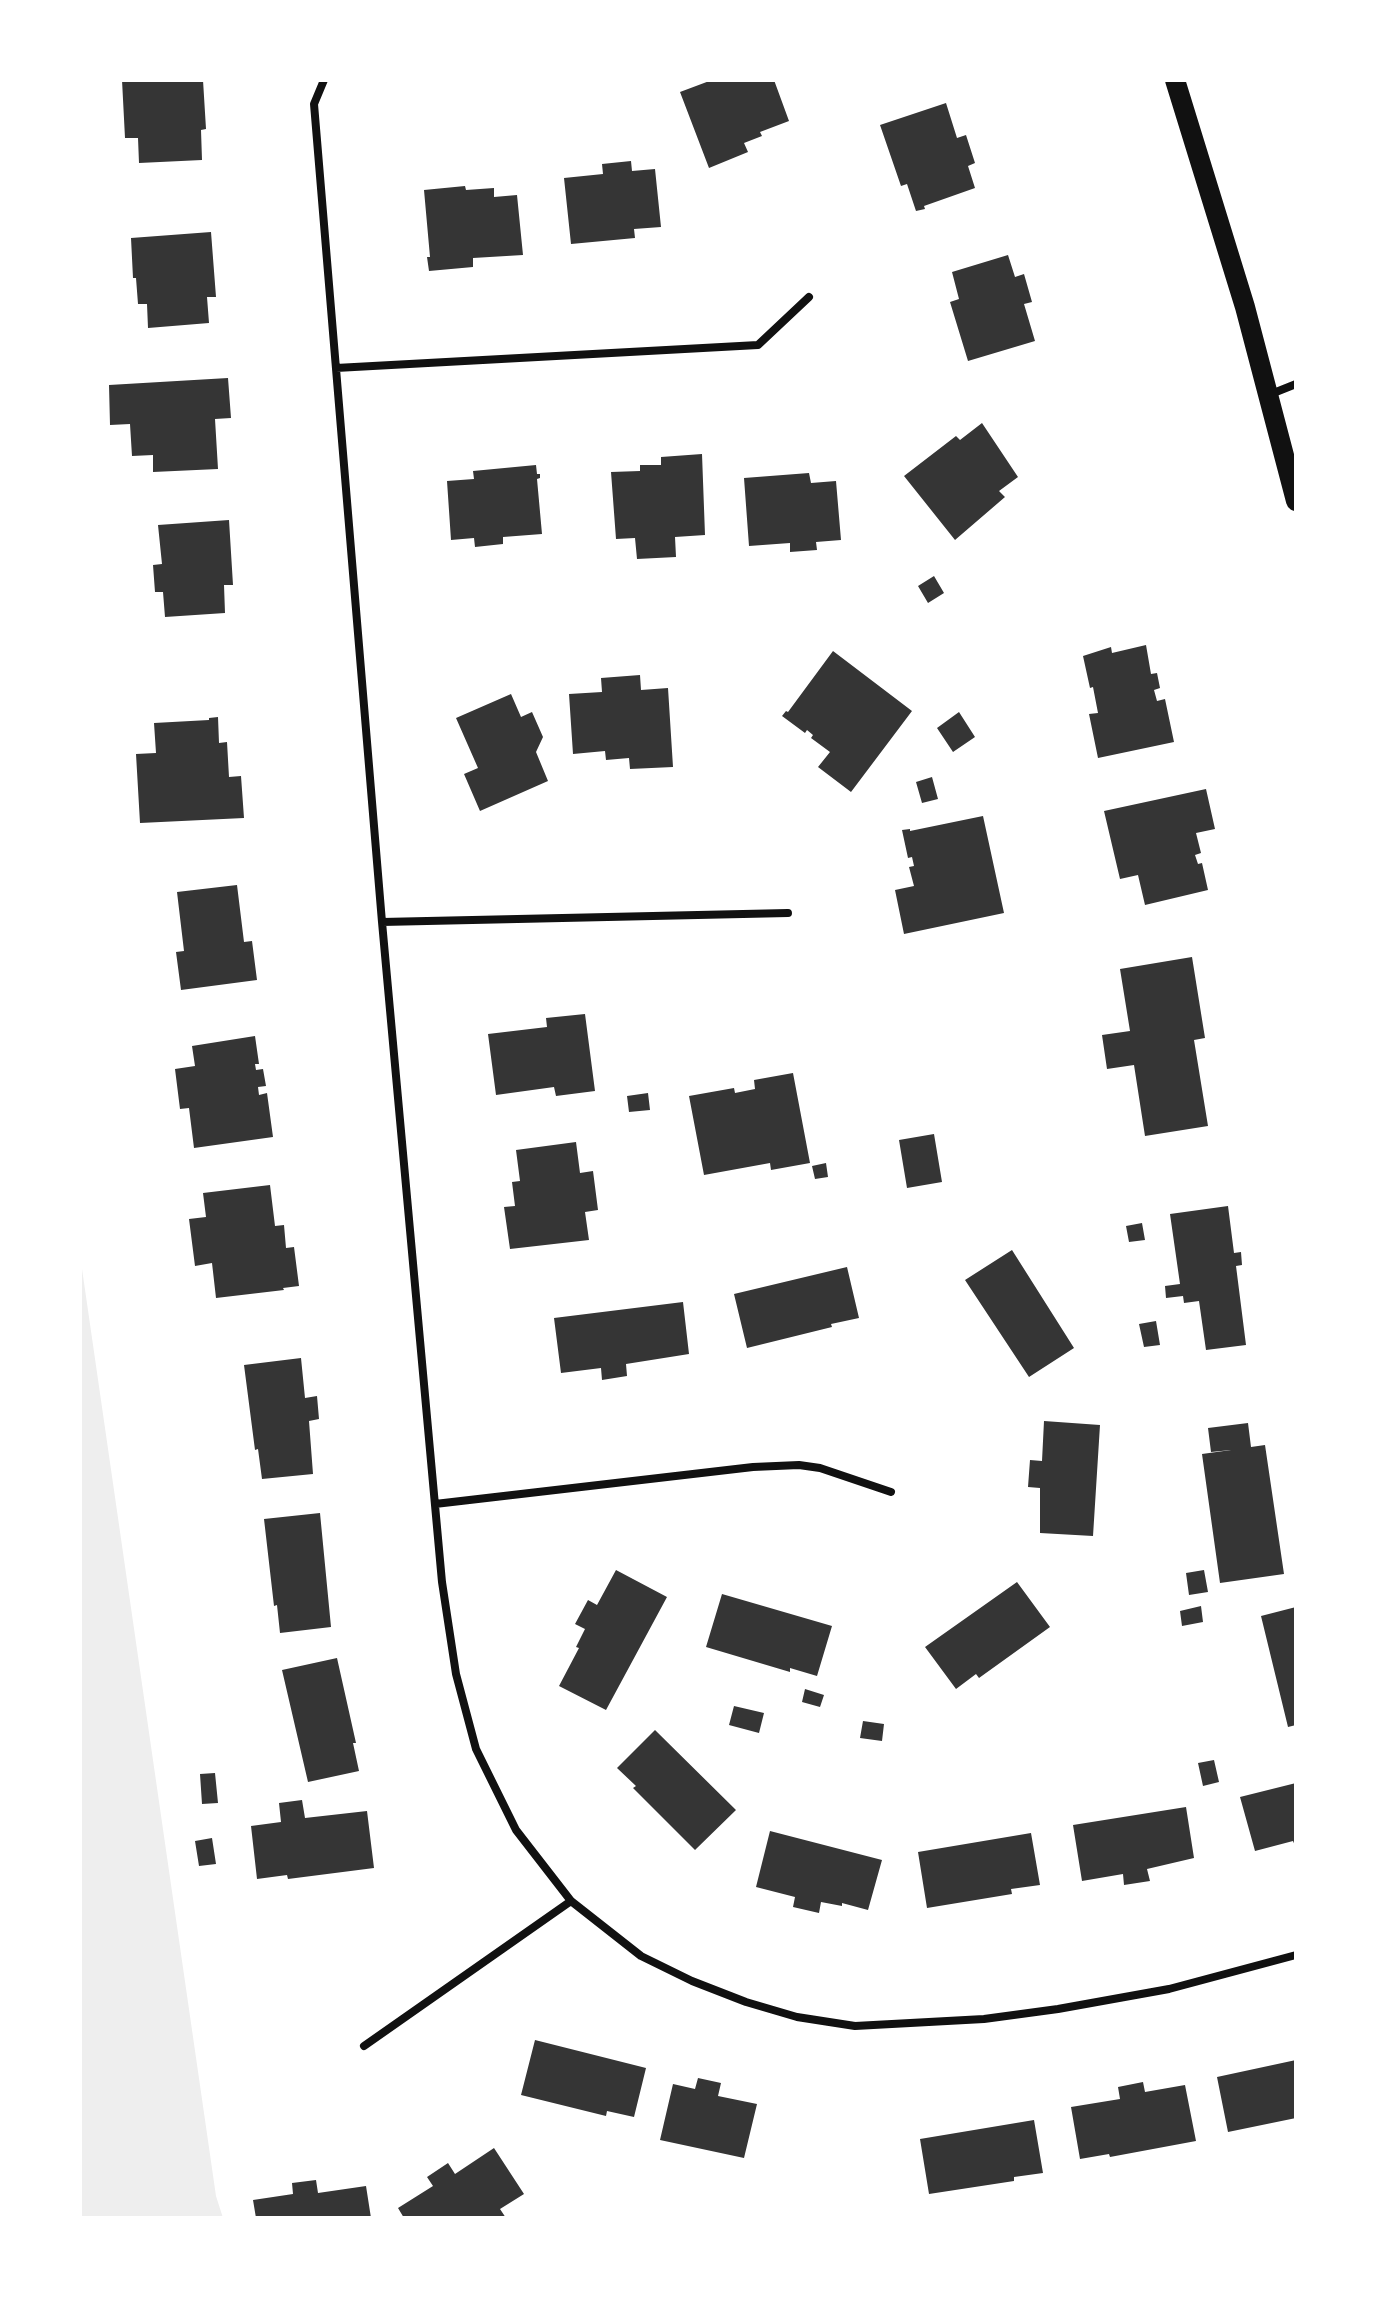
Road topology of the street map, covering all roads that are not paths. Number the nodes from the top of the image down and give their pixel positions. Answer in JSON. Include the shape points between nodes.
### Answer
{"nodes":[{"id":1,"x":324,"y":80,"type":"edge"},
{"id":2,"x":1175,"y":80,"type":"edge"},
{"id":3,"x":809,"y":297,"type":"dead end"},
{"id":4,"x":336,"y":368,"type":"junction"},
{"id":5,"x":1296,"y":384,"type":"edge"},
{"id":6,"x":1268,"y":395,"type":"junction"},
{"id":7,"x":1296,"y":501,"type":"edge"},
{"id":8,"x":788,"y":913,"type":"dead end"},
{"id":9,"x":382,"y":922,"type":"junction"},
{"id":10,"x":891,"y":1492,"type":"dead end"},
{"id":11,"x":435,"y":1504,"type":"junction"},
{"id":12,"x":571,"y":1901,"type":"junction"},
{"id":13,"x":1296,"y":1955,"type":"edge"},
{"id":14,"x":364,"y":2046,"type":"dead end"}],
"edges":[{"from":1,"to":4,"type":"street","via":[[314,104]]},
{"from":2,"to":6,"type":"main road"},
{"from":3,"to":4,"type":"street","via":[[758,345]]},
{"from":4,"to":9,"type":"street"},
{"from":5,"to":6,"type":"street"},
{"from":6,"to":7,"type":"main road"},
{"from":8,"to":9,"type":"street"},
{"from":9,"to":11,"type":"street"},
{"from":10,"to":11,"type":"street","via":[[799,1465]]},
{"from":11,"to":12,"type":"street","via":[[456,1674],[476,1749],[516,1830]]},
{"from":12,"to":13,"type":"street","via":[[641,1956],[692,1981],[797,2017],[855,2026],[1058,2009],[1169,1989]]},
{"from":12,"to":14,"type":"street"}]}
